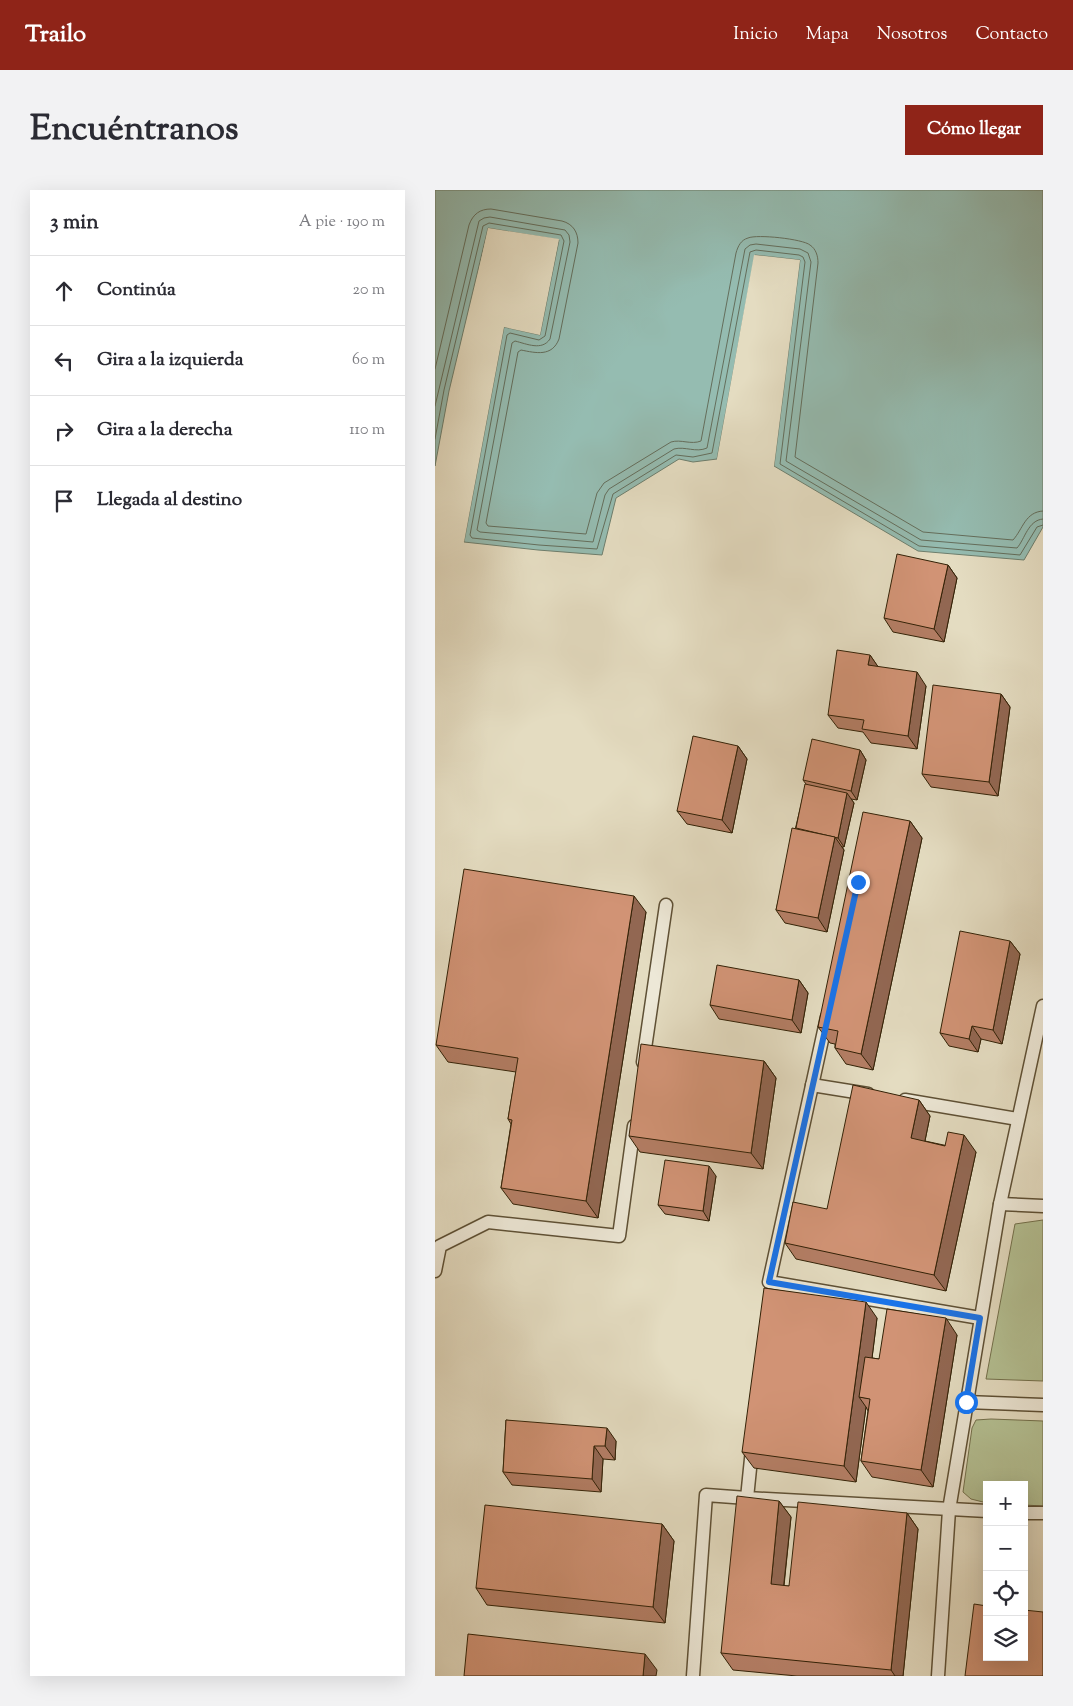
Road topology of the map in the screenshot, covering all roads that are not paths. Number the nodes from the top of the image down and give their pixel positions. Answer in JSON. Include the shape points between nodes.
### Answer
{"nodes":[{"id":1,"x":666,"y":905,"type":"dead end"},
{"id":2,"x":1043,"y":1006,"type":"edge"},
{"id":3,"x":830,"y":1007,"type":"edge"},
{"id":4,"x":642,"y":1071,"type":"edge"},
{"id":5,"x":812,"y":1085,"type":"junction"},
{"id":6,"x":637,"y":1110,"type":"edge"},
{"id":7,"x":1018,"y":1119,"type":"junction"},
{"id":8,"x":1000,"y":1204,"type":"junction"},
{"id":9,"x":1043,"y":1206,"type":"edge"},
{"id":10,"x":435,"y":1271,"type":"edge"},
{"id":11,"x":980,"y":1318,"type":"junction"},
{"id":12,"x":966,"y":1402,"type":"junction"},
{"id":13,"x":1043,"y":1405,"type":"edge"},
{"id":14,"x":753,"y":1439,"type":"edge"},
{"id":15,"x":747,"y":1498,"type":"junction"},
{"id":16,"x":949,"y":1510,"type":"junction"},
{"id":17,"x":983,"y":1511,"type":"edge"},
{"id":18,"x":1028,"y":1512,"type":"edge"},
{"id":19,"x":1043,"y":1513,"type":"edge"},
{"id":20,"x":693,"y":1676,"type":"edge"},
{"id":21,"x":938,"y":1676,"type":"edge"}],
"edges":[{"from":1,"to":4,"type":"lane"},
{"from":2,"to":7,"type":"lane"},
{"from":3,"to":5,"type":"lane"},
{"from":5,"to":7,"type":"lane"},
{"from":5,"to":11,"type":"lane","via":[[769,1287]]},
{"from":6,"to":10,"type":"lane","via":[[619,1236],[488,1222],[440,1246]]},
{"from":7,"to":8,"type":"lane"},
{"from":8,"to":9,"type":"lane"},
{"from":8,"to":11,"type":"lane"},
{"from":11,"to":12,"type":"lane"},
{"from":12,"to":13,"type":"lane"},
{"from":12,"to":16,"type":"lane"},
{"from":14,"to":15,"type":"lane"},
{"from":15,"to":16,"type":"lane"},
{"from":15,"to":20,"type":"lane","via":[[706,1494]]},
{"from":16,"to":17,"type":"lane"},
{"from":16,"to":21,"type":"lane"},
{"from":18,"to":19,"type":"lane"}]}
